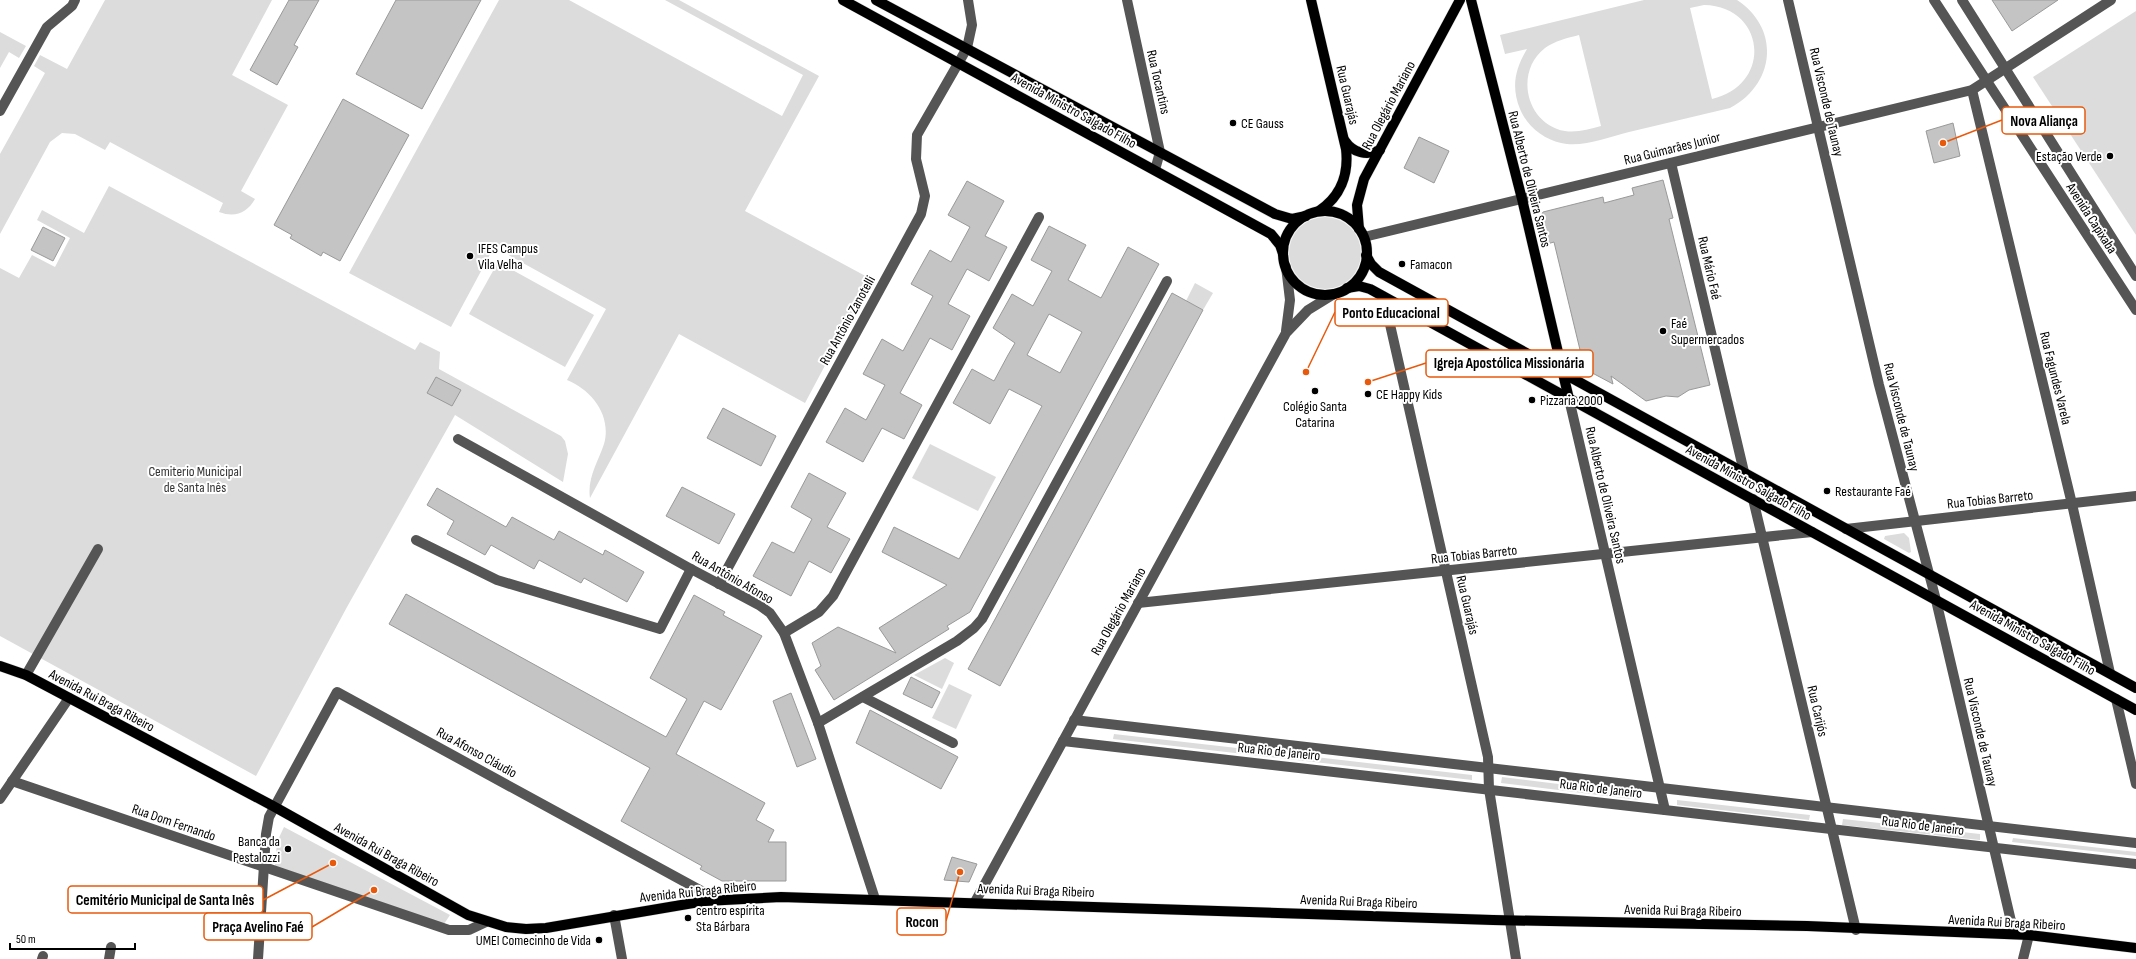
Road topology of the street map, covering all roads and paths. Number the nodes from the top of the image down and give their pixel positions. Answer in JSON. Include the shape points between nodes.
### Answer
{"nodes":[{"id":1,"x":76,"y":0,"type":"edge"},
{"id":2,"x":844,"y":0,"type":"edge"},
{"id":3,"x":876,"y":0,"type":"edge"},
{"id":4,"x":968,"y":0,"type":"edge"},
{"id":5,"x":1127,"y":0,"type":"edge"},
{"id":6,"x":1311,"y":0,"type":"edge"},
{"id":7,"x":1460,"y":0,"type":"edge"},
{"id":8,"x":1471,"y":0,"type":"edge"},
{"id":9,"x":1788,"y":0,"type":"edge"},
{"id":10,"x":1934,"y":0,"type":"edge"},
{"id":11,"x":1962,"y":0,"type":"edge"},
{"id":12,"x":2111,"y":0,"type":"edge"},
{"id":13,"x":967,"y":48,"type":"junction"},
{"id":14,"x":958,"y":63,"type":"junction"},
{"id":15,"x":2007,"y":69,"type":"junction"},
{"id":16,"x":1986,"y":82,"type":"junction"},
{"id":17,"x":1972,"y":90,"type":"junction"},
{"id":18,"x":0,"y":111,"type":"edge"},
{"id":19,"x":1819,"y":127,"type":"junction"},
{"id":20,"x":1344,"y":139,"type":"junction"},
{"id":21,"x":1380,"y":150,"type":"junction"},
{"id":22,"x":1160,"y":152,"type":"junction"},
{"id":23,"x":1671,"y":163,"type":"junction"},
{"id":24,"x":1155,"y":170,"type":"junction"},
{"id":25,"x":1522,"y":199,"type":"junction"},
{"id":26,"x":1318,"y":212,"type":"junction"},
{"id":27,"x":1306,"y":216,"type":"junction"},
{"id":28,"x":1039,"y":217,"type":"dead end"},
{"id":29,"x":1361,"y":233,"type":"junction"},
{"id":30,"x":1283,"y":254,"type":"junction"},
{"id":31,"x":1366,"y":255,"type":"junction"},
{"id":32,"x":1286,"y":268,"type":"junction"},
{"id":33,"x":2136,"y":276,"type":"edge"},
{"id":34,"x":1167,"y":282,"type":"dead end"},
{"id":35,"x":1347,"y":288,"type":"junction"},
{"id":36,"x":1334,"y":294,"type":"junction"},
{"id":37,"x":1384,"y":298,"type":"junction"},
{"id":38,"x":2136,"y":310,"type":"edge"},
{"id":39,"x":1286,"y":333,"type":"junction"},
{"id":40,"x":1563,"y":373,"type":"junction"},
{"id":41,"x":1569,"y":399,"type":"junction"},
{"id":42,"x":458,"y":439,"type":"dead end"},
{"id":43,"x":1744,"y":472,"type":"junction"},
{"id":44,"x":2136,"y":496,"type":"edge"},
{"id":45,"x":1753,"y":499,"type":"junction"},
{"id":46,"x":2072,"y":504,"type":"junction"},
{"id":47,"x":1914,"y":520,"type":"junction"},
{"id":48,"x":1846,"y":529,"type":"junction"},
{"id":49,"x":1812,"y":532,"type":"junction"},
{"id":50,"x":1762,"y":537,"type":"junction"},
{"id":51,"x":416,"y":540,"type":"dead end"},
{"id":52,"x":98,"y":549,"type":"dead end"},
{"id":53,"x":1606,"y":554,"type":"junction"},
{"id":54,"x":691,"y":569,"type":"junction"},
{"id":55,"x":1446,"y":571,"type":"junction"},
{"id":56,"x":1928,"y":573,"type":"junction"},
{"id":57,"x":719,"y":584,"type":"junction"},
{"id":58,"x":1936,"y":600,"type":"junction"},
{"id":59,"x":1138,"y":603,"type":"junction"},
{"id":60,"x":784,"y":633,"type":"junction"},
{"id":61,"x":0,"y":666,"type":"edge"},
{"id":62,"x":2110,"y":673,"type":"junction"},
{"id":63,"x":26,"y":675,"type":"junction"},
{"id":64,"x":2136,"y":688,"type":"edge"},
{"id":65,"x":863,"y":697,"type":"junction"},
{"id":66,"x":69,"y":698,"type":"junction"},
{"id":67,"x":2116,"y":699,"type":"junction"},
{"id":68,"x":2136,"y":710,"type":"edge"},
{"id":69,"x":1074,"y":720,"type":"junction"},
{"id":70,"x":818,"y":723,"type":"junction"},
{"id":71,"x":1063,"y":741,"type":"junction"},
{"id":72,"x":953,"y":744,"type":"dead end"},
{"id":73,"x":1489,"y":768,"type":"junction"},
{"id":74,"x":12,"y":781,"type":"junction"},
{"id":75,"x":2136,"y":784,"type":"edge"},
{"id":76,"x":1659,"y":788,"type":"junction"},
{"id":77,"x":1488,"y":789,"type":"junction"},
{"id":78,"x":0,"y":799,"type":"edge"},
{"id":79,"x":273,"y":806,"type":"junction"},
{"id":80,"x":1826,"y":807,"type":"junction"},
{"id":81,"x":1665,"y":810,"type":"junction"},
{"id":82,"x":1989,"y":826,"type":"junction"},
{"id":83,"x":1831,"y":828,"type":"junction"},
{"id":84,"x":2136,"y":843,"type":"edge"},
{"id":85,"x":1993,"y":847,"type":"junction"},
{"id":86,"x":2136,"y":864,"type":"edge"},
{"id":87,"x":264,"y":867,"type":"junction"},
{"id":88,"x":875,"y":899,"type":"junction"},
{"id":89,"x":718,"y":900,"type":"junction"},
{"id":90,"x":975,"y":902,"type":"junction"},
{"id":91,"x":614,"y":915,"type":"junction"},
{"id":92,"x":1510,"y":920,"type":"junction"},
{"id":93,"x":486,"y":922,"type":"junction"},
{"id":94,"x":1856,"y":930,"type":"junction"},
{"id":95,"x":2014,"y":934,"type":"junction"},
{"id":96,"x":2029,"y":935,"type":"junction"},
{"id":97,"x":111,"y":947,"type":"dead end"},
{"id":98,"x":2136,"y":948,"type":"edge"},
{"id":99,"x":109,"y":959,"type":"edge"},
{"id":100,"x":259,"y":959,"type":"edge"},
{"id":101,"x":622,"y":959,"type":"edge"},
{"id":102,"x":1516,"y":959,"type":"edge"},
{"id":103,"x":2023,"y":959,"type":"edge"}],
"edges":[{"from":1,"to":18,"type":"street","via":[[47,27]]},
{"from":2,"to":14,"type":"main road","name":"Avenida Ministro Salgado Filho"},
{"from":3,"to":13,"type":"main road","name":"Avenida Ministro Salgado Filho"},
{"from":4,"to":13,"type":"street","name":"Rua Antônio Zanotelli","via":[[972,25]]},
{"from":5,"to":22,"type":"street","name":"Rua Tocantins"},
{"from":6,"to":20,"type":"main road","name":"Rua Guarajás"},
{"from":7,"to":21,"type":"main road","name":"Rua Olegário Mariano"},
{"from":8,"to":25,"type":"main road","name":"Rua Alberto de Oliveira Santos"},
{"from":9,"to":19,"type":"street","name":"Rua Visconde de Taunay"},
{"from":10,"to":16,"type":"street","name":"Avenida Capixaba"},
{"from":11,"to":15,"type":"street","name":"Avenida Capixaba"},
{"from":12,"to":15,"type":"street","name":"Rua Guimarães Junior"},
{"from":13,"to":14,"type":"street","name":"Rua Antônio Zanotelli"},
{"from":13,"to":22,"type":"main road","name":"Avenida Ministro Salgado Filho"},
{"from":14,"to":24,"type":"main road","name":"Avenida Ministro Salgado Filho"},
{"from":14,"to":57,"type":"street","name":"Rua Antônio Zanotelli","via":[[917,135],[916,159],[925,196],[921,214]]},
{"from":15,"to":16,"type":"street","name":"Rua Guimarães Junior"},
{"from":15,"to":33,"type":"street","name":"Avenida Capixaba"},
{"from":16,"to":17,"type":"street","name":"Rua Guimarães Junior"},
{"from":16,"to":38,"type":"street","name":"Avenida Capixaba"},
{"from":17,"to":19,"type":"street","name":"Rua Guimarães Junior"},
{"from":17,"to":46,"type":"street","name":"Rua Fagundes Varela"},
{"from":19,"to":23,"type":"street","name":"Rua Guimarães Junior"},
{"from":19,"to":47,"type":"street","name":"Rua Visconde de Taunay","via":[[1879,385]]},
{"from":20,"to":21,"type":"main road","via":[[1350,147],[1360,152]]},
{"from":20,"to":26,"type":"main road","name":"Rua Guarajás","via":[[1348,161],[1344,179],[1332,200]]},
{"from":21,"to":29,"type":"main road","name":"Rua Olegário Mariano","via":[[1360,192],[1357,211]]},
{"from":22,"to":24,"type":"street","name":"Rua Tocantins"},
{"from":22,"to":27,"type":"main road","name":"Avenida Ministro Salgado Filho","via":[[1275,214],[1292,219]]},
{"from":23,"to":25,"type":"street","name":"Rua Guimarães Junior"},
{"from":23,"to":43,"type":"street","name":"Rua Mário Faé"},
{"from":24,"to":30,"type":"main road","name":"Avenida Ministro Salgado Filho","via":[[1271,234]]},
{"from":25,"to":29,"type":"street","name":"Rua Guimarães Junior"},
{"from":25,"to":40,"type":"main road","name":"Rua Alberto de Oliveira Santos"},
{"from":26,"to":27,"type":"main road"},
{"from":26,"to":29,"type":"main road","via":[[1332,212],[1344,216]]},
{"from":27,"to":30,"type":"main road","via":[[1290,229]]},
{"from":28,"to":60,"type":"street","via":[[833,596],[820,612]]},
{"from":29,"to":31,"type":"main road"},
{"from":30,"to":32,"type":"main road"},
{"from":31,"to":35,"type":"main road","via":[[1361,274]]},
{"from":31,"to":40,"type":"main road","name":"Avenida Ministro Salgado Filho","via":[[1379,272]]},
{"from":32,"to":36,"type":"main road","via":[[1292,279],[1308,292]]},
{"from":32,"to":39,"type":"street","name":"Rua Olegário Mariano","via":[[1290,300]]},
{"from":34,"to":65,"type":"street","via":[[982,619],[957,641]]},
{"from":35,"to":36,"type":"main road"},
{"from":35,"to":37,"type":"main road","name":"Avenida Ministro Salgado Filho","via":[[1362,286]]},
{"from":36,"to":39,"type":"street","name":"Rua Olegário Mariano","via":[[1308,310]]},
{"from":37,"to":41,"type":"main road","name":"Avenida Ministro Salgado Filho"},
{"from":37,"to":55,"type":"street","name":"Rua Guarajás"},
{"from":39,"to":59,"type":"street","name":"Rua Olegário Mariano"},
{"from":40,"to":41,"type":"main road","name":"Rua Alberto de Oliveira Santos"},
{"from":40,"to":43,"type":"main road","name":"Avenida Ministro Salgado Filho"},
{"from":41,"to":45,"type":"main road","name":"Avenida Ministro Salgado Filho"},
{"from":41,"to":53,"type":"street","name":"Rua Alberto de Oliveira Santos"},
{"from":42,"to":54,"type":"street","name":"Rua Antônio Afonso"},
{"from":43,"to":48,"type":"main road","name":"Avenida Ministro Salgado Filho"},
{"from":44,"to":46,"type":"street","name":"Rua Tobias Barreto"},
{"from":45,"to":49,"type":"main road","name":"Avenida Ministro Salgado Filho"},
{"from":45,"to":50,"type":"street","name":"Rua Carijós"},
{"from":46,"to":47,"type":"street","name":"Rua Tobias Barreto"},
{"from":46,"to":62,"type":"street","name":"Rua Fagundes Varela"},
{"from":47,"to":48,"type":"street","name":"Rua Tobias Barreto"},
{"from":47,"to":56,"type":"street","name":"Rua Visconde de Taunay"},
{"from":48,"to":56,"type":"main road","name":"Avenida Ministro Salgado Filho"},
{"from":49,"to":50,"type":"street","name":"Rua Tobias Barreto"},
{"from":49,"to":58,"type":"main road","name":"Avenida Ministro Salgado Filho"},
{"from":50,"to":53,"type":"street","name":"Rua Tobias Barreto"},
{"from":50,"to":80,"type":"street","name":"Rua Carijós"},
{"from":51,"to":54,"type":"street","via":[[486,576],[660,629]]},
{"from":52,"to":63,"type":"street"},
{"from":53,"to":55,"type":"street","name":"Rua Tobias Barreto"},
{"from":53,"to":76,"type":"street","name":"Rua Alberto de Oliveira Santos"},
{"from":54,"to":57,"type":"street","name":"Rua Antônio Afonso"},
{"from":55,"to":59,"type":"street","name":"Rua Tobias Barreto"},
{"from":55,"to":73,"type":"street","name":"Rua Guarajás"},
{"from":56,"to":58,"type":"street","name":"Rua Visconde de Taunay"},
{"from":56,"to":62,"type":"main road","name":"Avenida Ministro Salgado Filho"},
{"from":57,"to":60,"type":"street","name":"Rua Antônio Afonso","via":[[759,605],[778,622]]},
{"from":58,"to":67,"type":"main road","name":"Avenida Ministro Salgado Filho"},
{"from":58,"to":82,"type":"street","name":"Rua Visconde de Taunay"},
{"from":59,"to":69,"type":"street","name":"Rua Olegário Mariano"},
{"from":60,"to":70,"type":"street","name":"Rua Antônio Afonso"},
{"from":61,"to":63,"type":"main road","name":"Avenida Rui Braga Ribeiro"},
{"from":62,"to":64,"type":"main road","name":"Avenida Ministro Salgado Filho"},
{"from":63,"to":66,"type":"main road","name":"Avenida Rui Braga Ribeiro"},
{"from":65,"to":70,"type":"street"},
{"from":65,"to":72,"type":"street"},
{"from":66,"to":74,"type":"street"},
{"from":66,"to":79,"type":"main road","name":"Avenida Rui Braga Ribeiro"},
{"from":67,"to":68,"type":"main road","name":"Avenida Ministro Salgado Filho"},
{"from":67,"to":75,"type":"street"},
{"from":69,"to":71,"type":"street","name":"Rua Olegário Mariano"},
{"from":69,"to":73,"type":"street","name":"Rua Rio de Janeiro"},
{"from":70,"to":88,"type":"street","name":"Rua Antônio Afonso"},
{"from":71,"to":77,"type":"street","name":"Rua Rio de Janeiro"},
{"from":71,"to":90,"type":"street","name":"Rua Olegário Mariano"},
{"from":73,"to":76,"type":"street","name":"Rua Rio de Janeiro"},
{"from":73,"to":77,"type":"street","name":"Rua Guarajás"},
{"from":74,"to":78,"type":"street"},
{"from":74,"to":87,"type":"street","name":"Rua Dom Fernando"},
{"from":76,"to":80,"type":"street","name":"Rua Rio de Janeiro"},
{"from":76,"to":81,"type":"street","name":"Rua Alberto de Oliveira Santos"},
{"from":77,"to":81,"type":"street","name":"Rua Rio de Janeiro"},
{"from":77,"to":92,"type":"street","name":"Rua Guarajás"},
{"from":79,"to":87,"type":"street","via":[[266,828]]},
{"from":79,"to":89,"type":"street","name":"Rua Afonso Cláudio","via":[[337,692]]},
{"from":79,"to":93,"type":"main road","name":"Avenida Rui Braga Ribeiro"},
{"from":80,"to":82,"type":"street","name":"Rua Rio de Janeiro"},
{"from":80,"to":83,"type":"street","name":"Rua Carijós"},
{"from":81,"to":83,"type":"street","name":"Rua Rio de Janeiro"},
{"from":82,"to":84,"type":"street","name":"Rua Rio de Janeiro"},
{"from":82,"to":85,"type":"street","name":"Rua Visconde de Taunay"},
{"from":83,"to":85,"type":"street","name":"Rua Rio de Janeiro"},
{"from":83,"to":94,"type":"street","name":"Rua Carijós"},
{"from":85,"to":86,"type":"street","name":"Rua Rio de Janeiro"},
{"from":85,"to":95,"type":"street","name":"Rua Visconde de Taunay"},
{"from":87,"to":93,"type":"street","name":"Rua Dom Fernando","via":[[449,930],[468,930]]},
{"from":87,"to":100,"type":"street"},
{"from":88,"to":89,"type":"main road","name":"Avenida Rui Braga Ribeiro","via":[[768,897]]},
{"from":88,"to":90,"type":"main road","name":"Avenida Rui Braga Ribeiro"},
{"from":89,"to":91,"type":"main road","name":"Avenida Rui Braga Ribeiro"},
{"from":90,"to":92,"type":"main road","name":"Avenida Rui Braga Ribeiro"},
{"from":91,"to":93,"type":"main road","name":"Avenida Rui Braga Ribeiro","via":[[536,929],[506,927]]},
{"from":91,"to":101,"type":"street"},
{"from":92,"to":94,"type":"main road","name":"Avenida Rui Braga Ribeiro","via":[[1807,926]]},
{"from":92,"to":102,"type":"street","name":"Rua Guarajás"},
{"from":94,"to":95,"type":"main road","name":"Avenida Rui Braga Ribeiro"},
{"from":95,"to":96,"type":"main road","name":"Avenida Rui Braga Ribeiro"},
{"from":96,"to":98,"type":"main road","name":"Avenida Rui Braga Ribeiro"},
{"from":96,"to":103,"type":"street"},
{"from":97,"to":99,"type":"street"}]}
